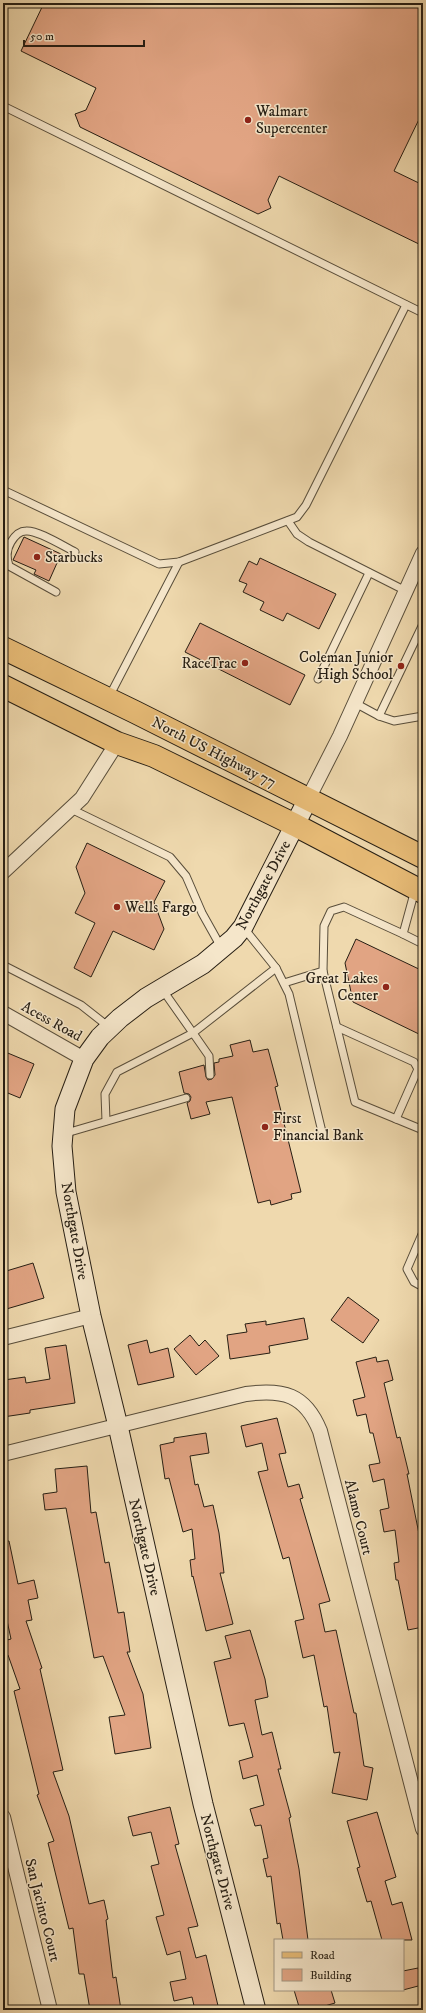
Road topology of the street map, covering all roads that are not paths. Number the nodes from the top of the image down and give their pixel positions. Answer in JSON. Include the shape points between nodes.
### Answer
{"nodes":[{"id":1,"x":3,"y":106,"type":"edge"},
{"id":2,"x":406,"y":305,"type":"junction"},
{"id":3,"x":423,"y":313,"type":"edge"},
{"id":4,"x":4,"y":492,"type":"edge"},
{"id":5,"x":288,"y":521,"type":"junction"},
{"id":6,"x":75,"y":552,"type":"dead end"},
{"id":7,"x":423,"y":553,"type":"edge"},
{"id":8,"x":179,"y":562,"type":"junction"},
{"id":9,"x":369,"y":572,"type":"junction"},
{"id":10,"x":406,"y":591,"type":"junction"},
{"id":11,"x":56,"y":592,"type":"dead end"},
{"id":12,"x":423,"y":624,"type":"edge"},
{"id":13,"x":6,"y":655,"type":"edge"},
{"id":14,"x":318,"y":680,"type":"dead end"},
{"id":15,"x":3,"y":686,"type":"edge"},
{"id":16,"x":108,"y":699,"type":"junction"},
{"id":17,"x":355,"y":703,"type":"junction"},
{"id":18,"x":379,"y":716,"type":"junction"},
{"id":19,"x":423,"y":716,"type":"edge"},
{"id":20,"x":117,"y":743,"type":"junction"},
{"id":21,"x":308,"y":800,"type":"junction"},
{"id":22,"x":71,"y":809,"type":"junction"},
{"id":23,"x":295,"y":825,"type":"junction"},
{"id":24,"x":423,"y":858,"type":"edge"},
{"id":25,"x":3,"y":872,"type":"edge"},
{"id":26,"x":419,"y":890,"type":"edge"},
{"id":27,"x":243,"y":927,"type":"junction"},
{"id":28,"x":403,"y":934,"type":"junction"},
{"id":29,"x":423,"y":944,"type":"edge"},
{"id":30,"x":222,"y":949,"type":"junction"},
{"id":31,"x":3,"y":965,"type":"edge"},
{"id":32,"x":276,"y":968,"type":"junction"},
{"id":33,"x":323,"y":971,"type":"junction"},
{"id":34,"x":284,"y":984,"type":"junction"},
{"id":35,"x":162,"y":989,"type":"junction"},
{"id":36,"x":3,"y":1013,"type":"edge"},
{"id":37,"x":337,"y":1027,"type":"junction"},
{"id":38,"x":109,"y":1028,"type":"junction"},
{"id":39,"x":193,"y":1033,"type":"junction"},
{"id":40,"x":84,"y":1059,"type":"junction"},
{"id":41,"x":210,"y":1074,"type":"dead end"},
{"id":42,"x":186,"y":1098,"type":"dead end"},
{"id":43,"x":396,"y":1119,"type":"junction"},
{"id":44,"x":106,"y":1121,"type":"junction"},
{"id":45,"x":423,"y":1130,"type":"edge"},
{"id":46,"x":63,"y":1134,"type":"junction"},
{"id":47,"x":323,"y":1136,"type":"dead end"},
{"id":48,"x":423,"y":1232,"type":"edge"},
{"id":49,"x":423,"y":1287,"type":"edge"},
{"id":50,"x":91,"y":1316,"type":"junction"},
{"id":51,"x":3,"y":1338,"type":"edge"},
{"id":52,"x":118,"y":1426,"type":"junction"},
{"id":53,"x":3,"y":1454,"type":"edge"},
{"id":54,"x":3,"y":1817,"type":"edge"},
{"id":55,"x":423,"y":1829,"type":"edge"},
{"id":56,"x":50,"y":2010,"type":"edge"},
{"id":57,"x":256,"y":2010,"type":"edge"}],
"edges":[{"from":1,"to":2,"type":"lane"},
{"from":2,"to":3,"type":"lane"},
{"from":2,"to":5,"type":"lane","via":[[306,505],[297,517]]},
{"from":4,"to":8,"type":"lane","via":[[159,564]]},
{"from":5,"to":8,"type":"lane"},
{"from":5,"to":9,"type":"lane","via":[[297,534]]},
{"from":6,"to":11,"type":"lane","via":[[34,532],[24,531],[15,536],[8,546],[6,556],[9,566]]},
{"from":7,"to":10,"type":"street","name":"Northgate Drive"},
{"from":8,"to":16,"type":"lane"},
{"from":9,"to":10,"type":"lane"},
{"from":9,"to":14,"type":"lane"},
{"from":10,"to":17,"type":"street","name":"Northgate Drive"},
{"from":12,"to":18,"type":"lane"},
{"from":13,"to":16,"type":"main road","name":"North US Highway 77"},
{"from":15,"to":20,"type":"main road","name":"North US Highway 77"},
{"from":16,"to":21,"type":"main road","name":"North US Highway 77"},
{"from":17,"to":18,"type":"lane"},
{"from":17,"to":21,"type":"street","name":"Northgate Drive"},
{"from":18,"to":19,"type":"lane","via":[[394,721]]},
{"from":20,"to":22,"type":"street","via":[[82,798]]},
{"from":20,"to":23,"type":"main road","name":"North US Highway 77","via":[[154,756]]},
{"from":21,"to":23,"type":"street","name":"Northgate Drive"},
{"from":21,"to":24,"type":"main road","name":"North US Highway 77"},
{"from":22,"to":25,"type":"street"},
{"from":22,"to":30,"type":"lane","via":[[170,857],[186,876],[202,913]]},
{"from":23,"to":26,"type":"main road","name":"North US Highway 77"},
{"from":23,"to":27,"type":"street","name":"Northgate Drive"},
{"from":26,"to":28,"type":"lane"},
{"from":27,"to":30,"type":"street","name":"Northgate Drive"},
{"from":27,"to":32,"type":"lane"},
{"from":28,"to":29,"type":"lane"},
{"from":28,"to":33,"type":"lane","via":[[344,907],[331,911],[324,926]]},
{"from":30,"to":35,"type":"street","name":"Northgate Drive"},
{"from":31,"to":38,"type":"lane","via":[[81,1005]]},
{"from":32,"to":34,"type":"lane"},
{"from":32,"to":39,"type":"lane"},
{"from":33,"to":34,"type":"lane"},
{"from":33,"to":37,"type":"lane"},
{"from":34,"to":47,"type":"lane","via":[[290,994]]},
{"from":35,"to":38,"type":"street","name":"Northgate Drive","via":[[146,998]]},
{"from":35,"to":39,"type":"lane"},
{"from":36,"to":40,"type":"street","name":"Acess Road"},
{"from":37,"to":43,"type":"lane","via":[[355,1102]]},
{"from":37,"to":43,"type":"lane","via":[[414,1062],[418,1069]]},
{"from":38,"to":40,"type":"street","name":"Northgate Drive"},
{"from":39,"to":41,"type":"lane","via":[[209,1056]]},
{"from":39,"to":44,"type":"lane","via":[[117,1072],[105,1094]]},
{"from":40,"to":46,"type":"street","name":"Northgate Drive","via":[[65,1109]]},
{"from":42,"to":44,"type":"lane"},
{"from":43,"to":45,"type":"lane"},
{"from":44,"to":46,"type":"lane"},
{"from":46,"to":50,"type":"street","name":"Northgate Drive","via":[[66,1192]]},
{"from":48,"to":49,"type":"lane","via":[[407,1269],[414,1282]]},
{"from":50,"to":51,"type":"street"},
{"from":50,"to":52,"type":"street","name":"Northgate Drive"},
{"from":52,"to":53,"type":"street"},
{"from":52,"to":55,"type":"street","name":"Alamo Court","via":[[246,1394],[269,1391],[295,1398],[314,1416]]},
{"from":52,"to":57,"type":"street","name":"Northgate Drive","via":[[203,1804]]},
{"from":54,"to":56,"type":"street","name":"San Jacinto Court"}]}
